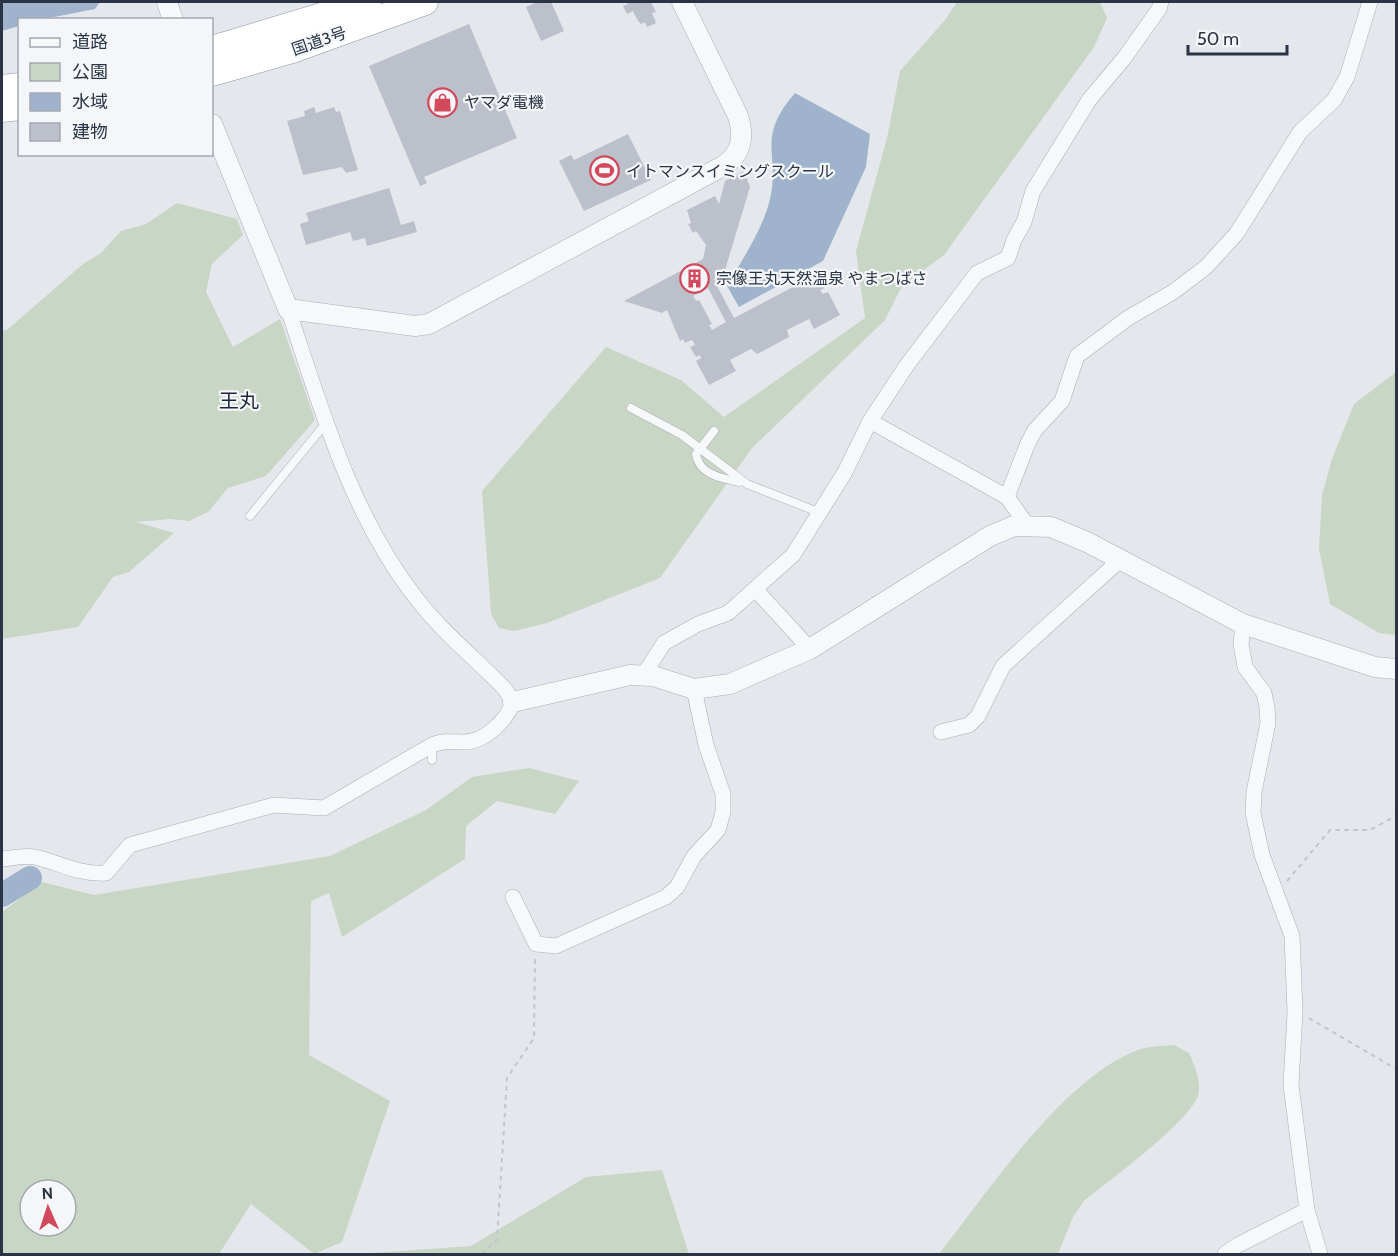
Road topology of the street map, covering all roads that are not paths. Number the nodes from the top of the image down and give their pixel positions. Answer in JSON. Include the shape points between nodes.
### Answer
{"nodes":[{"id":1,"x":167,"y":2,"type":"edge"},
{"id":2,"x":368,"y":2,"type":"edge"},
{"id":3,"x":424,"y":2,"type":"edge"},
{"id":4,"x":682,"y":2,"type":"edge"},
{"id":5,"x":1161,"y":2,"type":"edge"},
{"id":6,"x":1370,"y":2,"type":"edge"},
{"id":7,"x":172,"y":18,"type":"edge"},
{"id":8,"x":213,"y":49,"type":"edge"},
{"id":9,"x":213,"y":73,"type":"edge"},
{"id":10,"x":18,"y":86,"type":"edge"},
{"id":11,"x":2,"y":88,"type":"edge"},
{"id":12,"x":18,"y":107,"type":"edge"},
{"id":13,"x":2,"y":109,"type":"edge"},
{"id":14,"x":213,"y":126,"type":"edge"},
{"id":15,"x":288,"y":309,"type":"junction"},
{"id":16,"x":631,"y":408,"type":"dead end"},
{"id":17,"x":870,"y":421,"type":"junction"},
{"id":18,"x":326,"y":423,"type":"junction"},
{"id":19,"x":714,"y":431,"type":"dead end"},
{"id":20,"x":700,"y":449,"type":"junction"},
{"id":21,"x":747,"y":484,"type":"junction"},
{"id":22,"x":1007,"y":497,"type":"junction"},
{"id":23,"x":818,"y":512,"type":"junction"},
{"id":24,"x":250,"y":516,"type":"dead end"},
{"id":25,"x":1027,"y":525,"type":"junction"},
{"id":26,"x":1120,"y":560,"type":"junction"},
{"id":27,"x":755,"y":589,"type":"junction"},
{"id":28,"x":1243,"y":624,"type":"junction"},
{"id":29,"x":810,"y":649,"type":"junction"},
{"id":30,"x":1396,"y":669,"type":"edge"},
{"id":31,"x":644,"y":674,"type":"junction"},
{"id":32,"x":694,"y":689,"type":"junction"},
{"id":33,"x":513,"y":702,"type":"junction"},
{"id":34,"x":941,"y":732,"type":"dead end"},
{"id":35,"x":2,"y":859,"type":"edge"},
{"id":36,"x":513,"y":897,"type":"dead end"},
{"id":37,"x":1307,"y":1210,"type":"junction"},
{"id":38,"x":1225,"y":1254,"type":"edge"},
{"id":39,"x":1320,"y":1254,"type":"edge"}],
"edges":[{"from":1,"to":7,"type":"street"},
{"from":2,"to":8,"type":"highway","name":"国道3号"},
{"from":3,"to":9,"type":"highway","name":"国道3号","via":[[292,50]]},
{"from":4,"to":15,"type":"street","via":[[740,123],[742,142],[730,161],[429,324],[415,326]]},
{"from":5,"to":17,"type":"street","via":[[1125,57],[1089,100],[1033,191],[1008,258],[977,273],[906,365]]},
{"from":6,"to":22,"type":"street","via":[[1342,84],[1329,105],[1300,132],[1237,233],[1197,274],[1077,356],[1062,401],[1035,430]]},
{"from":10,"to":11,"type":"highway"},
{"from":12,"to":13,"type":"highway"},
{"from":14,"to":15,"type":"street"},
{"from":15,"to":18,"type":"street"},
{"from":16,"to":20,"type":"lane"},
{"from":17,"to":22,"type":"street"},
{"from":17,"to":23,"type":"street","via":[[845,472]]},
{"from":18,"to":24,"type":"lane"},
{"from":18,"to":33,"type":"street","via":[[383,550],[416,599],[506,689]]},
{"from":19,"to":20,"type":"lane"},
{"from":20,"to":21,"type":"lane"},
{"from":20,"to":21,"type":"lane","via":[[696,454],[700,468]]},
{"from":21,"to":23,"type":"lane"},
{"from":22,"to":25,"type":"street"},
{"from":23,"to":27,"type":"street","via":[[794,555]]},
{"from":25,"to":26,"type":"street","via":[[1051,527]]},
{"from":25,"to":29,"type":"street","via":[[990,536]]},
{"from":26,"to":28,"type":"street"},
{"from":26,"to":34,"type":"street","via":[[1003,666],[978,716],[969,725]]},
{"from":27,"to":29,"type":"street"},
{"from":27,"to":31,"type":"street","via":[[728,613],[664,643]]},
{"from":28,"to":30,"type":"street","via":[[1375,667]]},
{"from":28,"to":37,"type":"street","via":[[1245,667],[1264,693],[1268,723],[1254,792],[1255,833],[1292,936],[1292,1085]]},
{"from":29,"to":32,"type":"street","via":[[730,684]]},
{"from":31,"to":32,"type":"street"},
{"from":31,"to":33,"type":"street"},
{"from":32,"to":36,"type":"street","via":[[706,745],[723,794],[723,812],[718,830],[694,856],[677,887],[666,897],[556,946],[536,944]]},
{"from":33,"to":35,"type":"street","via":[[509,714],[480,738],[467,743],[444,740],[432,752],[324,808],[274,805],[130,845],[106,873],[82,872],[33,857]]},
{"from":37,"to":38,"type":"street"},
{"from":37,"to":39,"type":"street"}]}
